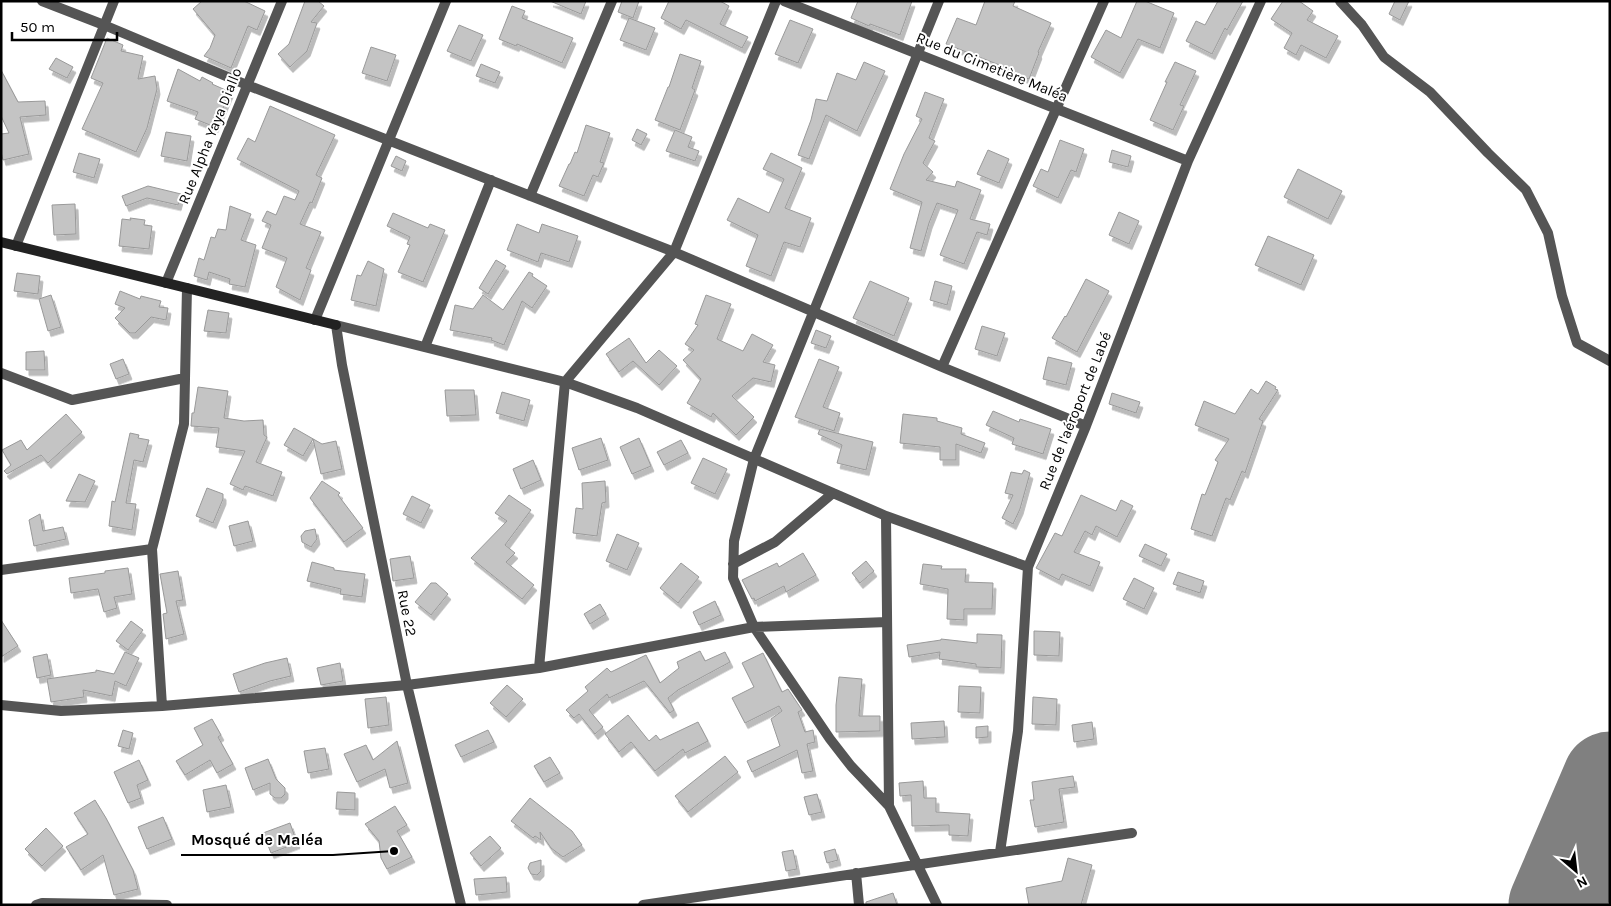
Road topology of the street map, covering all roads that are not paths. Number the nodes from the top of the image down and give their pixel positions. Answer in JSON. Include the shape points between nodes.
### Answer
{"nodes":[{"id":1,"x":42,"y":1,"type":"edge"},
{"id":2,"x":114,"y":1,"type":"edge"},
{"id":3,"x":282,"y":1,"type":"edge"},
{"id":4,"x":446,"y":1,"type":"edge"},
{"id":5,"x":612,"y":1,"type":"edge"},
{"id":6,"x":776,"y":1,"type":"edge"},
{"id":7,"x":784,"y":1,"type":"edge"},
{"id":8,"x":939,"y":1,"type":"edge"},
{"id":9,"x":1104,"y":1,"type":"edge"},
{"id":10,"x":1261,"y":1,"type":"edge"},
{"id":11,"x":1340,"y":1,"type":"edge"},
{"id":12,"x":104,"y":25,"type":"junction"},
{"id":13,"x":917,"y":54,"type":"junction"},
{"id":14,"x":247,"y":84,"type":"junction"},
{"id":15,"x":1056,"y":109,"type":"junction"},
{"id":16,"x":389,"y":140,"type":"junction"},
{"id":17,"x":1188,"y":162,"type":"junction"},
{"id":18,"x":490,"y":180,"type":"junction"},
{"id":19,"x":530,"y":196,"type":"junction"},
{"id":20,"x":1,"y":242,"type":"edge"},
{"id":21,"x":16,"y":246,"type":"junction"},
{"id":22,"x":674,"y":252,"type":"junction"},
{"id":23,"x":166,"y":283,"type":"junction"},
{"id":24,"x":187,"y":288,"type":"junction"},
{"id":25,"x":813,"y":312,"type":"junction"},
{"id":26,"x":315,"y":320,"type":"junction"},
{"id":27,"x":336,"y":325,"type":"junction"},
{"id":28,"x":425,"y":348,"type":"junction"},
{"id":29,"x":1610,"y":362,"type":"edge"},
{"id":30,"x":942,"y":368,"type":"junction"},
{"id":31,"x":1,"y":372,"type":"edge"},
{"id":32,"x":185,"y":378,"type":"junction"},
{"id":33,"x":565,"y":382,"type":"junction"},
{"id":34,"x":1086,"y":426,"type":"junction"},
{"id":35,"x":754,"y":459,"type":"junction"},
{"id":36,"x":833,"y":493,"type":"junction"},
{"id":37,"x":886,"y":516,"type":"junction"},
{"id":38,"x":152,"y":549,"type":"junction"},
{"id":39,"x":734,"y":564,"type":"junction"},
{"id":40,"x":1028,"y":567,"type":"junction"},
{"id":41,"x":1,"y":570,"type":"edge"},
{"id":42,"x":887,"y":622,"type":"junction"},
{"id":43,"x":754,"y":626,"type":"junction"},
{"id":44,"x":539,"y":668,"type":"junction"},
{"id":45,"x":407,"y":685,"type":"junction"},
{"id":46,"x":1,"y":705,"type":"edge"},
{"id":47,"x":162,"y":706,"type":"junction"},
{"id":48,"x":889,"y":806,"type":"junction"},
{"id":49,"x":1132,"y":833,"type":"dead end"},
{"id":50,"x":1000,"y":852,"type":"junction"},
{"id":51,"x":918,"y":864,"type":"junction"},
{"id":52,"x":856,"y":874,"type":"junction"},
{"id":53,"x":36,"y":905,"type":"edge"},
{"id":54,"x":168,"y":905,"type":"edge"},
{"id":55,"x":461,"y":905,"type":"edge"},
{"id":56,"x":642,"y":905,"type":"edge"},
{"id":57,"x":859,"y":905,"type":"edge"},
{"id":58,"x":938,"y":905,"type":"edge"}],
"edges":[{"from":1,"to":12,"type":"street"},
{"from":2,"to":12,"type":"street"},
{"from":3,"to":14,"type":"street","name":"Rue Alpha Yaya Diallo"},
{"from":4,"to":16,"type":"street"},
{"from":5,"to":19,"type":"street"},
{"from":6,"to":22,"type":"street"},
{"from":7,"to":13,"type":"street","name":"Rue du Cimetière Maléa"},
{"from":8,"to":13,"type":"street"},
{"from":9,"to":15,"type":"street"},
{"from":10,"to":17,"type":"street","name":"Rue de l'aéroport de Labé"},
{"from":11,"to":29,"type":"street","via":[[1384,57],[1430,92],[1526,190],[1548,233],[1562,296],[1577,343]]},
{"from":12,"to":14,"type":"street"},
{"from":12,"to":21,"type":"street"},
{"from":13,"to":15,"type":"street","name":"Rue du Cimetière Maléa"},
{"from":13,"to":25,"type":"street"},
{"from":14,"to":16,"type":"street"},
{"from":14,"to":23,"type":"street","name":"Rue Alpha Yaya Diallo"},
{"from":15,"to":17,"type":"street","name":"Rue du Cimetière Maléa"},
{"from":15,"to":30,"type":"street"},
{"from":16,"to":18,"type":"street"},
{"from":16,"to":26,"type":"street"},
{"from":17,"to":34,"type":"street","name":"Rue de l'aéroport de Labé"},
{"from":18,"to":19,"type":"street"},
{"from":18,"to":28,"type":"street"},
{"from":19,"to":22,"type":"street"},
{"from":20,"to":21,"type":"street"},
{"from":21,"to":23,"type":"street"},
{"from":22,"to":25,"type":"street"},
{"from":22,"to":33,"type":"street"},
{"from":23,"to":24,"type":"street"},
{"from":24,"to":26,"type":"street"},
{"from":24,"to":32,"type":"street"},
{"from":25,"to":30,"type":"street"},
{"from":25,"to":35,"type":"street"},
{"from":26,"to":27,"type":"street"},
{"from":27,"to":28,"type":"street"},
{"from":27,"to":45,"type":"street","name":"Rue 22"},
{"from":28,"to":33,"type":"street"},
{"from":30,"to":34,"type":"street"},
{"from":31,"to":32,"type":"street","via":[[72,400]]},
{"from":32,"to":38,"type":"street","via":[[184,424]]},
{"from":33,"to":35,"type":"street","via":[[637,408]]},
{"from":33,"to":44,"type":"street"},
{"from":34,"to":40,"type":"street","name":"Rue de l'aéroport de Labé"},
{"from":35,"to":36,"type":"street"},
{"from":35,"to":39,"type":"street","via":[[734,541]]},
{"from":36,"to":37,"type":"street"},
{"from":36,"to":39,"type":"street","via":[[775,542]]},
{"from":37,"to":40,"type":"street"},
{"from":37,"to":42,"type":"street"},
{"from":38,"to":41,"type":"street"},
{"from":38,"to":47,"type":"street"},
{"from":39,"to":43,"type":"street","via":[[733,578]]},
{"from":40,"to":50,"type":"street","name":"Rue de l'aéroport de Labé","via":[[1018,731]]},
{"from":42,"to":43,"type":"street"},
{"from":42,"to":48,"type":"street"},
{"from":43,"to":44,"type":"street"},
{"from":43,"to":48,"type":"street","via":[[830,739]]},
{"from":44,"to":45,"type":"street"},
{"from":45,"to":47,"type":"street"},
{"from":45,"to":55,"type":"street","name":"Rue 22"},
{"from":46,"to":47,"type":"street","via":[[61,711]]},
{"from":48,"to":51,"type":"street"},
{"from":49,"to":50,"type":"street"},
{"from":50,"to":51,"type":"street"},
{"from":51,"to":52,"type":"street"},
{"from":51,"to":58,"type":"street"},
{"from":52,"to":56,"type":"street"},
{"from":52,"to":57,"type":"street"},
{"from":53,"to":54,"type":"street"}]}
